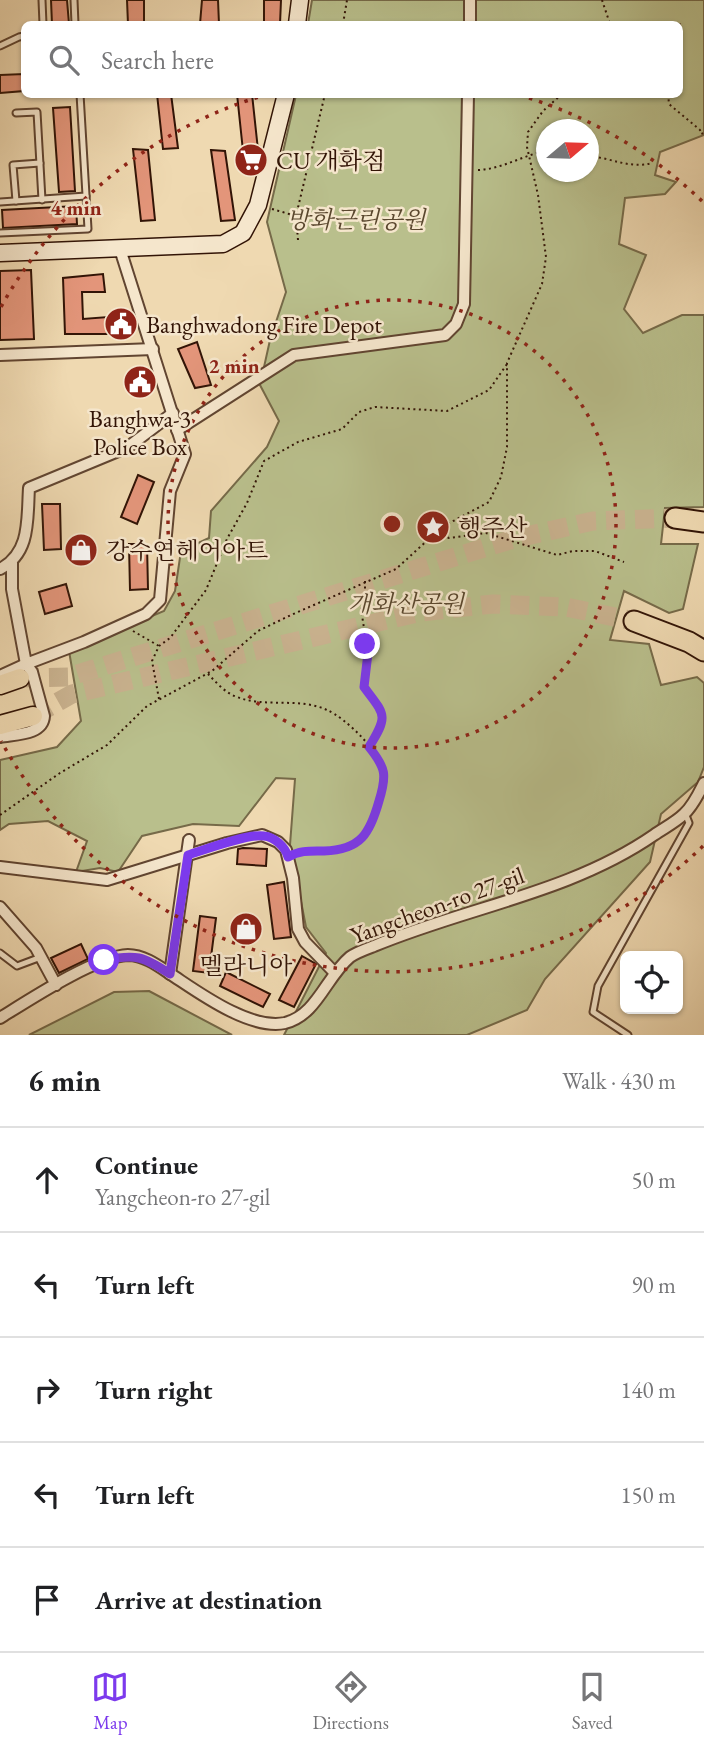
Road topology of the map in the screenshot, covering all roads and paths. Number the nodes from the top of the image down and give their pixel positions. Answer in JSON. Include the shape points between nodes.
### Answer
{"nodes":[{"id":1,"x":42,"y":0,"type":"edge"},
{"id":2,"x":74,"y":0,"type":"edge"},
{"id":3,"x":300,"y":0,"type":"edge"},
{"id":4,"x":347,"y":0,"type":"edge"},
{"id":5,"x":470,"y":0,"type":"edge"},
{"id":6,"x":602,"y":0,"type":"edge"},
{"id":7,"x":44,"y":21,"type":"edge"},
{"id":8,"x":75,"y":21,"type":"edge"},
{"id":9,"x":297,"y":21,"type":"edge"},
{"id":10,"x":344,"y":21,"type":"edge"},
{"id":11,"x":470,"y":21,"type":"edge"},
{"id":12,"x":609,"y":21,"type":"edge"},
{"id":13,"x":21,"y":37,"type":"edge"},
{"id":14,"x":0,"y":46,"type":"edge"},
{"id":15,"x":79,"y":98,"type":"edge"},
{"id":16,"x":285,"y":98,"type":"edge"},
{"id":17,"x":324,"y":98,"type":"edge"},
{"id":18,"x":468,"y":98,"type":"edge"},
{"id":19,"x":558,"y":98,"type":"edge"},
{"id":20,"x":668,"y":98,"type":"edge"},
{"id":21,"x":16,"y":113,"type":"dead end"},
{"id":22,"x":704,"y":132,"type":"edge"},
{"id":23,"x":536,"y":153,"type":"edge"},
{"id":24,"x":529,"y":154,"type":"junction"},
{"id":25,"x":599,"y":157,"type":"edge"},
{"id":26,"x":40,"y":163,"type":"junction"},
{"id":27,"x":653,"y":163,"type":"dead end"},
{"id":28,"x":467,"y":170,"type":"junction"},
{"id":29,"x":86,"y":196,"type":"junction"},
{"id":30,"x":42,"y":200,"type":"junction"},
{"id":31,"x":16,"y":201,"type":"junction"},
{"id":32,"x":0,"y":202,"type":"edge"},
{"id":33,"x":258,"y":205,"type":"junction"},
{"id":34,"x":296,"y":216,"type":"junction"},
{"id":35,"x":0,"y":233,"type":"edge"},
{"id":36,"x":298,"y":240,"type":"dead end"},
{"id":37,"x":120,"y":249,"type":"junction"},
{"id":38,"x":0,"y":253,"type":"edge"},
{"id":39,"x":153,"y":349,"type":"junction"},
{"id":40,"x":0,"y":355,"type":"edge"},
{"id":41,"x":508,"y":363,"type":"junction"},
{"id":42,"x":173,"y":413,"type":"junction"},
{"id":43,"x":177,"y":430,"type":"junction"},
{"id":44,"x":675,"y":518,"type":"tunnel mouth"},
{"id":45,"x":704,"y":522,"type":"edge"},
{"id":46,"x":437,"y":531,"type":"junction"},
{"id":47,"x":624,"y":562,"type":"dead end"},
{"id":48,"x":12,"y":563,"type":"junction"},
{"id":49,"x":0,"y":569,"type":"edge"},
{"id":50,"x":365,"y":581,"type":"junction"},
{"id":51,"x":634,"y":621,"type":"tunnel mouth"},
{"id":52,"x":116,"y":628,"type":"junction"},
{"id":53,"x":159,"y":646,"type":"junction"},
{"id":54,"x":704,"y":651,"type":"edge"},
{"id":55,"x":23,"y":671,"type":"junction"},
{"id":56,"x":207,"y":673,"type":"junction"},
{"id":57,"x":0,"y":676,"type":"edge"},
{"id":58,"x":0,"y":685,"type":"edge"},
{"id":59,"x":159,"y":699,"type":"junction"},
{"id":60,"x":33,"y":716,"type":"tunnel mouth"},
{"id":61,"x":0,"y":725,"type":"edge"},
{"id":62,"x":0,"y":737,"type":"edge"},
{"id":63,"x":369,"y":747,"type":"junction"},
{"id":64,"x":704,"y":783,"type":"edge"},
{"id":65,"x":685,"y":813,"type":"junction"},
{"id":66,"x":0,"y":815,"type":"edge"},
{"id":67,"x":189,"y":840,"type":"dead end"},
{"id":68,"x":188,"y":855,"type":"junction"},
{"id":69,"x":288,"y":857,"type":"junction"},
{"id":70,"x":0,"y":867,"type":"edge"},
{"id":71,"x":0,"y":907,"type":"edge"},
{"id":72,"x":0,"y":953,"type":"edge"},
{"id":73,"x":41,"y":957,"type":"junction"},
{"id":74,"x":335,"y":973,"type":"junction"},
{"id":75,"x":170,"y":974,"type":"junction"},
{"id":76,"x":56,"y":985,"type":"junction"},
{"id":77,"x":0,"y":1018,"type":"edge"},
{"id":78,"x":628,"y":1035,"type":"edge"}],
"edges":[{"from":1,"to":7,"type":"lane"},
{"from":2,"to":8,"type":"lane"},
{"from":3,"to":9,"type":"street"},
{"from":4,"to":10,"type":"path"},
{"from":5,"to":11,"type":"street"},
{"from":6,"to":12,"type":"path"},
{"from":13,"to":14,"type":"lane"},
{"from":15,"to":29,"type":"lane"},
{"from":16,"to":33,"type":"street"},
{"from":17,"to":34,"type":"path"},
{"from":18,"to":28,"type":"street"},
{"from":19,"to":24,"type":"path","via":[[528,132]]},
{"from":20,"to":22,"type":"path","via":[[669,104]]},
{"from":21,"to":26,"type":"lane","via":[[37,112]]},
{"from":23,"to":24,"type":"path"},
{"from":24,"to":28,"type":"path","via":[[491,169]]},
{"from":24,"to":41,"type":"path","via":[[547,257],[542,284]]},
{"from":25,"to":27,"type":"path","via":[[629,166]]},
{"from":26,"to":30,"type":"lane"},
{"from":26,"to":31,"type":"lane","via":[[13,164]]},
{"from":28,"to":43,"type":"street","via":[[464,304],[456,324],[445,335],[294,355]]},
{"from":29,"to":30,"type":"lane"},
{"from":29,"to":35,"type":"lane","via":[[88,229]]},
{"from":30,"to":31,"type":"lane"},
{"from":31,"to":32,"type":"lane"},
{"from":33,"to":34,"type":"path"},
{"from":33,"to":37,"type":"street","via":[[243,233],[223,244]]},
{"from":34,"to":36,"type":"path"},
{"from":37,"to":38,"type":"street"},
{"from":37,"to":39,"type":"street"},
{"from":39,"to":40,"type":"street"},
{"from":39,"to":42,"type":"street"},
{"from":41,"to":46,"type":"path","via":[[501,477],[489,502]]},
{"from":41,"to":53,"type":"path","via":[[489,390],[447,411],[375,407],[359,412],[342,429],[298,442],[264,461],[206,590]]},
{"from":42,"to":43,"type":"street"},
{"from":42,"to":48,"type":"street","via":[[128,447],[29,488],[25,542]]},
{"from":43,"to":52,"type":"street","via":[[185,454],[170,491],[160,600],[146,614]]},
{"from":44,"to":45,"type":"highway"},
{"from":46,"to":47,"type":"path","via":[[449,538],[486,533],[557,555],[595,551]]},
{"from":46,"to":50,"type":"path","via":[[396,569]]},
{"from":48,"to":49,"type":"street"},
{"from":48,"to":55,"type":"street"},
{"from":50,"to":56,"type":"path","via":[[258,631]]},
{"from":50,"to":63,"type":"path","via":[[361,609],[368,653],[364,687],[383,719]]},
{"from":51,"to":54,"type":"highway"},
{"from":52,"to":53,"type":"path","via":[[138,632]]},
{"from":52,"to":55,"type":"street"},
{"from":53,"to":59,"type":"path","via":[[152,662]]},
{"from":55,"to":57,"type":"street"},
{"from":55,"to":58,"type":"main road"},
{"from":55,"to":62,"type":"street","via":[[32,672],[43,723],[38,729]]},
{"from":56,"to":59,"type":"path"},
{"from":56,"to":63,"type":"path","via":[[236,697],[326,709]]},
{"from":59,"to":66,"type":"path","via":[[107,746]]},
{"from":60,"to":61,"type":"main road"},
{"from":63,"to":69,"type":"path","via":[[386,777],[364,838],[349,846]]},
{"from":64,"to":65,"type":"street","name":"Yangcheon-ro 27-gil"},
{"from":65,"to":74,"type":"street","name":"Yangcheon-ro 27-gil","via":[[636,848],[589,873],[375,945],[352,956]]},
{"from":65,"to":78,"type":"lane","via":[[689,823],[598,986],[593,1012]]},
{"from":67,"to":68,"type":"street"},
{"from":68,"to":69,"type":"street","via":[[262,835],[278,842]]},
{"from":68,"to":70,"type":"street","via":[[107,880]]},
{"from":68,"to":75,"type":"street"},
{"from":69,"to":74,"type":"street","via":[[298,929],[304,942]]},
{"from":71,"to":73,"type":"street"},
{"from":72,"to":73,"type":"lane","via":[[17,966]]},
{"from":73,"to":76,"type":"street"},
{"from":74,"to":75,"type":"street","name":"Yangcheon-ro 27-gil","via":[[306,1015],[268,1025],[204,996]]},
{"from":75,"to":76,"type":"street","name":"Yangcheon-ro 27-gil","via":[[129,955],[104,960]]},
{"from":76,"to":77,"type":"street","name":"Yangcheon-ro 27-gil"}]}
